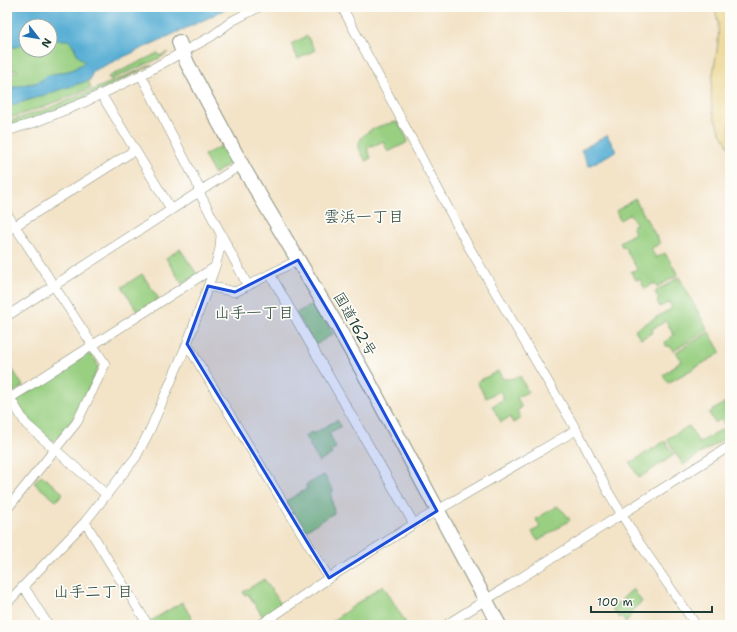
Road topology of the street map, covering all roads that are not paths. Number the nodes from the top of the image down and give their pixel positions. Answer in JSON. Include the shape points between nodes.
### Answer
{"nodes":[{"id":1,"x":259,"y":7,"type":"edge"},
{"id":2,"x":342,"y":7,"type":"edge"},
{"id":3,"x":181,"y":47,"type":"junction"},
{"id":4,"x":141,"y":75,"type":"junction"},
{"id":5,"x":102,"y":94,"type":"junction"},
{"id":6,"x":7,"y":131,"type":"edge"},
{"id":7,"x":135,"y":150,"type":"junction"},
{"id":8,"x":242,"y":164,"type":"junction"},
{"id":9,"x":199,"y":192,"type":"junction"},
{"id":10,"x":171,"y":209,"type":"junction"},
{"id":11,"x":7,"y":214,"type":"edge"},
{"id":12,"x":11,"y":229,"type":"edge"},
{"id":13,"x":221,"y":235,"type":"junction"},
{"id":14,"x":298,"y":260,"type":"junction"},
{"id":15,"x":215,"y":267,"type":"junction"},
{"id":16,"x":270,"y":274,"type":"junction"},
{"id":17,"x":54,"y":286,"type":"junction"},
{"id":18,"x":208,"y":286,"type":"junction"},
{"id":19,"x":248,"y":286,"type":"junction"},
{"id":20,"x":7,"y":316,"type":"edge"},
{"id":21,"x":186,"y":344,"type":"junction"},
{"id":22,"x":92,"y":345,"type":"junction"},
{"id":23,"x":8,"y":399,"type":"edge"},
{"id":24,"x":576,"y":430,"type":"junction"},
{"id":25,"x":730,"y":446,"type":"edge"},
{"id":26,"x":55,"y":450,"type":"junction"},
{"id":27,"x":107,"y":495,"type":"junction"},
{"id":28,"x":7,"y":509,"type":"edge"},
{"id":29,"x":437,"y":511,"type":"junction"},
{"id":30,"x":622,"y":515,"type":"junction"},
{"id":31,"x":85,"y":522,"type":"junction"},
{"id":32,"x":414,"y":524,"type":"junction"},
{"id":33,"x":329,"y":578,"type":"junction"},
{"id":34,"x":24,"y":586,"type":"junction"},
{"id":35,"x":485,"y":601,"type":"junction"},
{"id":36,"x":7,"y":603,"type":"edge"},
{"id":37,"x":48,"y":625,"type":"edge"},
{"id":38,"x":148,"y":625,"type":"edge"},
{"id":39,"x":260,"y":625,"type":"edge"},
{"id":40,"x":446,"y":625,"type":"edge"},
{"id":41,"x":499,"y":625,"type":"edge"},
{"id":42,"x":696,"y":625,"type":"edge"}],
"edges":[{"from":1,"to":3,"type":"street","via":[[232,21],[212,36]]},
{"from":2,"to":24,"type":"street","via":[[466,242]]},
{"from":3,"to":4,"type":"street"},
{"from":3,"to":8,"type":"highway","name":"国道162号","via":[[187,64]]},
{"from":4,"to":5,"type":"street"},
{"from":4,"to":9,"type":"street","via":[[197,182]]},
{"from":5,"to":6,"type":"street"},
{"from":5,"to":7,"type":"street"},
{"from":7,"to":10,"type":"street"},
{"from":7,"to":12,"type":"street"},
{"from":8,"to":9,"type":"street"},
{"from":8,"to":14,"type":"highway","name":"国道162号"},
{"from":9,"to":10,"type":"street"},
{"from":9,"to":13,"type":"street"},
{"from":10,"to":17,"type":"street"},
{"from":11,"to":12,"type":"street"},
{"from":12,"to":17,"type":"street"},
{"from":13,"to":15,"type":"street"},
{"from":13,"to":19,"type":"street"},
{"from":14,"to":16,"type":"street"},
{"from":14,"to":29,"type":"highway","name":"国道162号","via":[[366,377]]},
{"from":15,"to":18,"type":"street"},
{"from":15,"to":22,"type":"street"},
{"from":16,"to":19,"type":"street"},
{"from":16,"to":32,"type":"street"},
{"from":17,"to":20,"type":"street"},
{"from":17,"to":22,"type":"street"},
{"from":18,"to":19,"type":"street","via":[[235,292]]},
{"from":18,"to":21,"type":"street"},
{"from":21,"to":27,"type":"street","via":[[150,430]]},
{"from":21,"to":33,"type":"street"},
{"from":22,"to":23,"type":"street"},
{"from":22,"to":26,"type":"street","via":[[105,364],[77,422]]},
{"from":23,"to":26,"type":"street","via":[[26,424]]},
{"from":24,"to":29,"type":"street"},
{"from":24,"to":30,"type":"street"},
{"from":25,"to":30,"type":"street"},
{"from":26,"to":27,"type":"street"},
{"from":26,"to":28,"type":"street"},
{"from":27,"to":31,"type":"street"},
{"from":29,"to":32,"type":"street"},
{"from":29,"to":35,"type":"highway","name":"国道162号"},
{"from":30,"to":35,"type":"street"},
{"from":30,"to":42,"type":"street"},
{"from":31,"to":34,"type":"street"},
{"from":31,"to":38,"type":"street"},
{"from":32,"to":33,"type":"street"},
{"from":33,"to":39,"type":"street"},
{"from":34,"to":36,"type":"street"},
{"from":34,"to":37,"type":"street"},
{"from":35,"to":40,"type":"street"},
{"from":35,"to":41,"type":"highway","name":"国道162号"}]}
